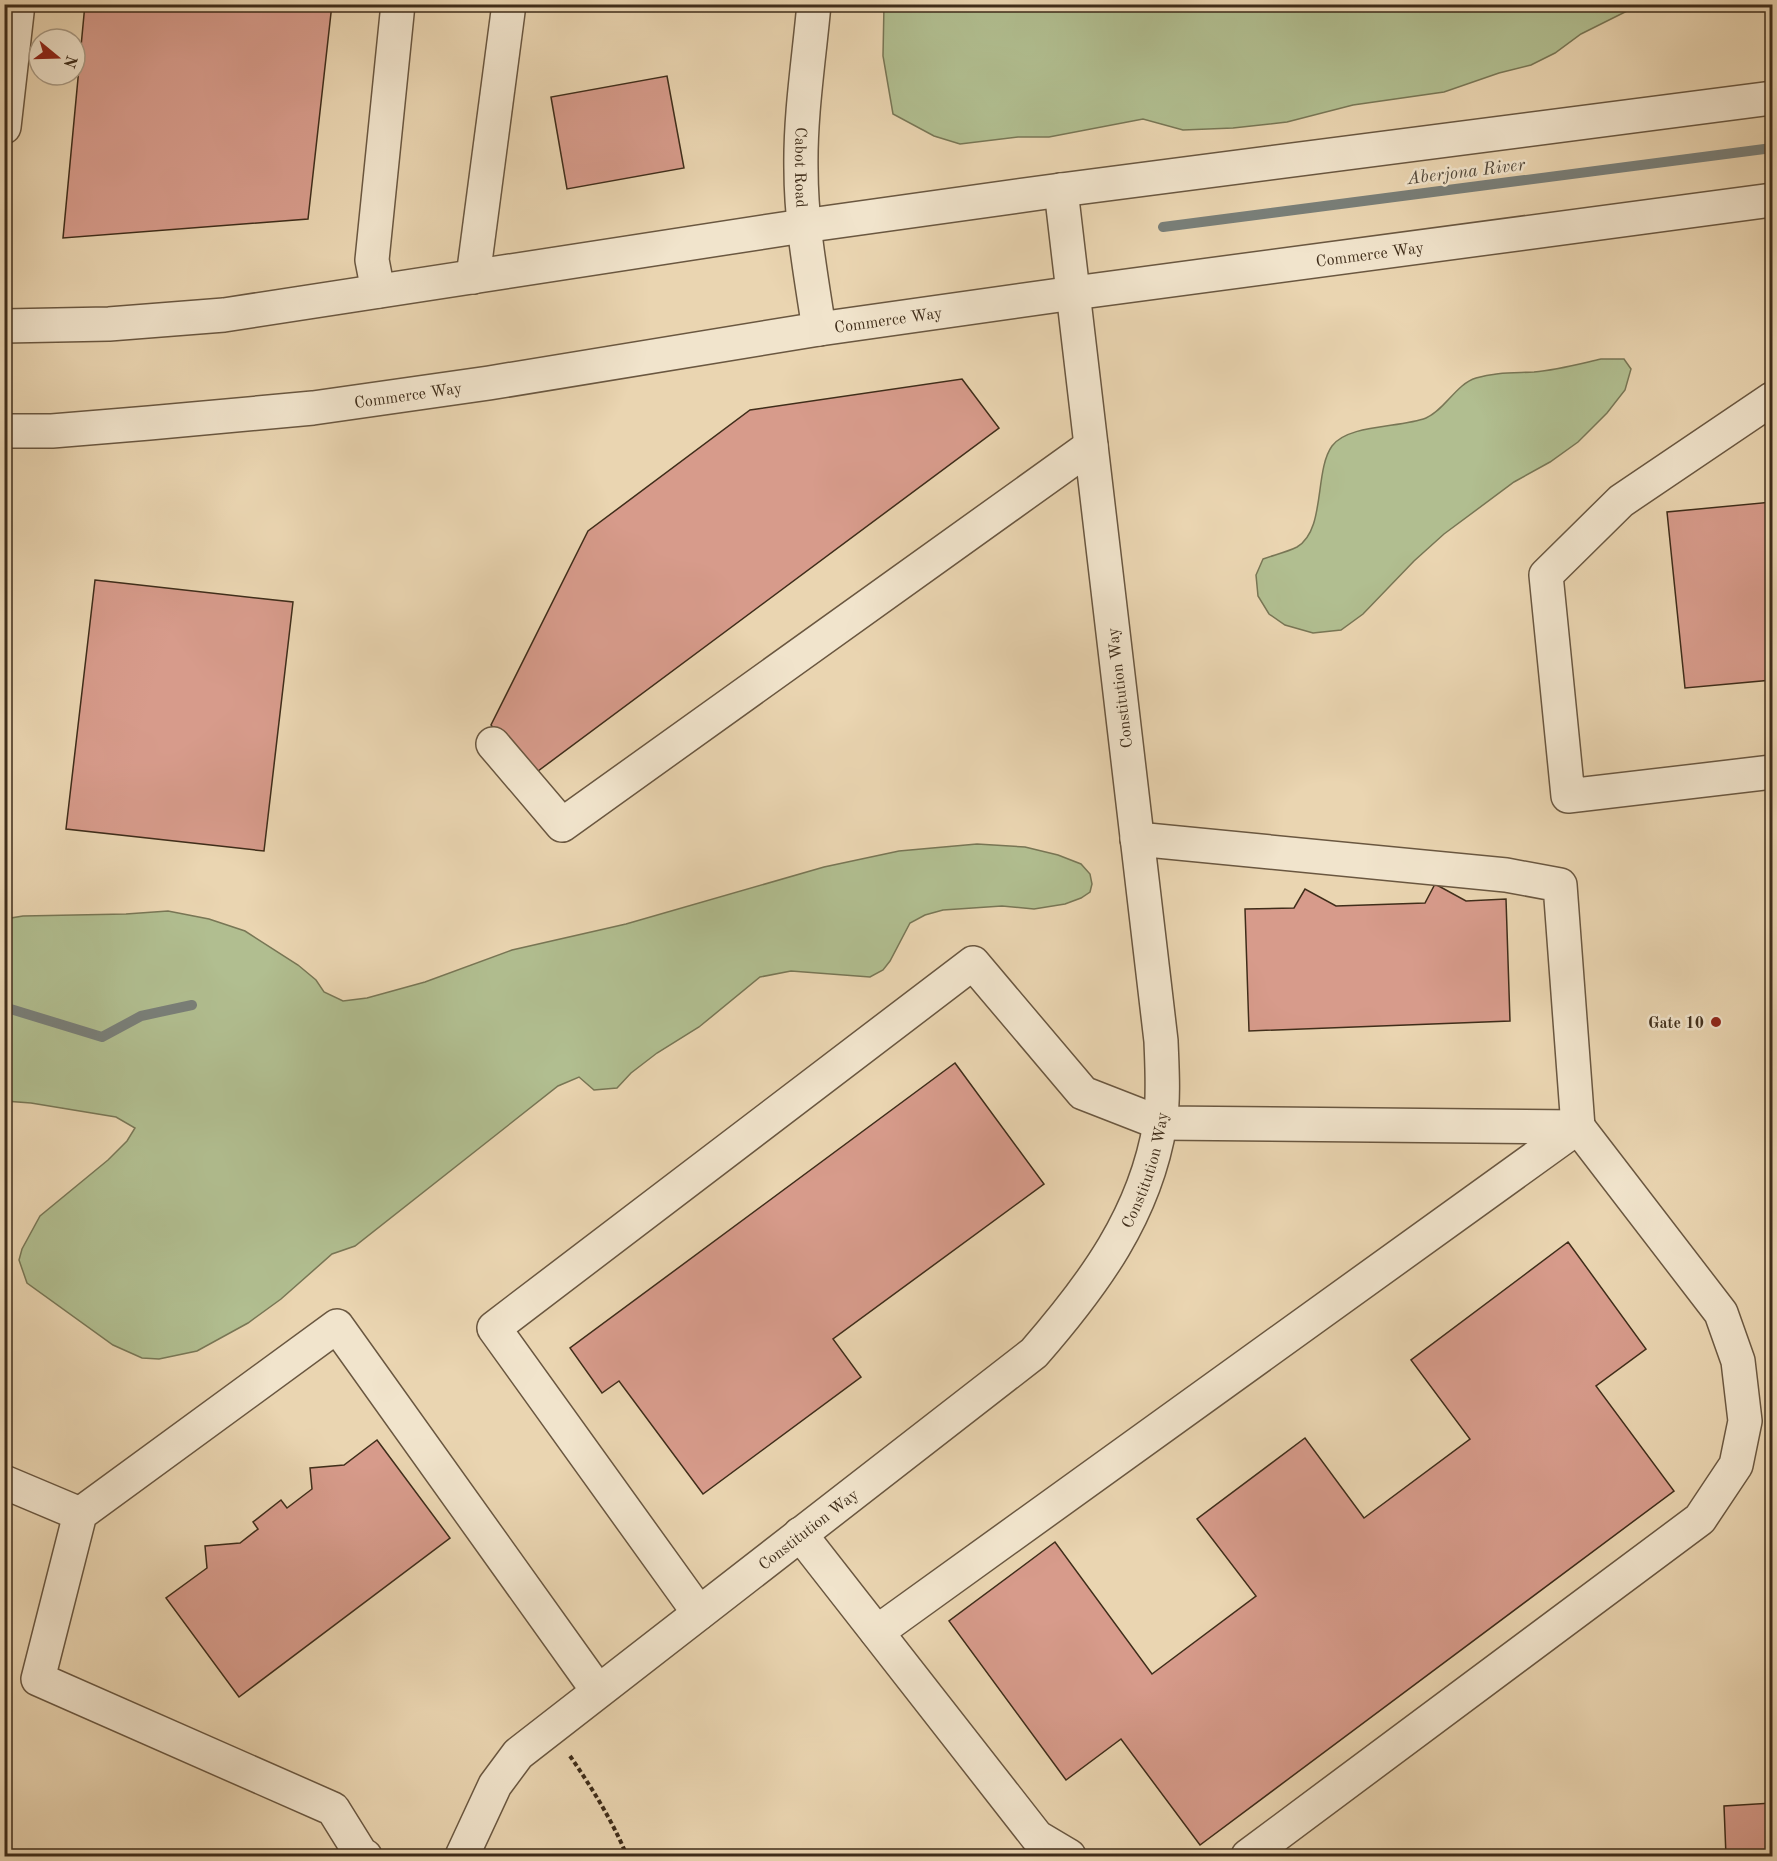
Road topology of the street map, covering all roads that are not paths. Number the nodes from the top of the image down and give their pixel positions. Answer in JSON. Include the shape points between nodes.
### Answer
{"nodes":[{"id":1,"x":18,"y":4,"type":"edge"},
{"id":2,"x":398,"y":4,"type":"edge"},
{"id":3,"x":509,"y":4,"type":"edge"},
{"id":4,"x":814,"y":4,"type":"edge"},
{"id":5,"x":1773,"y":98,"type":"edge"},
{"id":6,"x":4,"y":127,"type":"edge"},
{"id":7,"x":1061,"y":190,"type":"junction"},
{"id":8,"x":1773,"y":200,"type":"edge"},
{"id":9,"x":803,"y":226,"type":"junction"},
{"id":10,"x":473,"y":277,"type":"junction"},
{"id":11,"x":378,"y":291,"type":"junction"},
{"id":12,"x":1074,"y":293,"type":"junction"},
{"id":13,"x":4,"y":326,"type":"edge"},
{"id":14,"x":819,"y":329,"type":"junction"},
{"id":15,"x":1773,"y":399,"type":"edge"},
{"id":16,"x":4,"y":431,"type":"edge"},
{"id":17,"x":1091,"y":446,"type":"junction"},
{"id":18,"x":493,"y":744,"type":"dead end"},
{"id":19,"x":1773,"y":772,"type":"edge"},
{"id":20,"x":1137,"y":839,"type":"junction"},
{"id":21,"x":1160,"y":1123,"type":"junction"},
{"id":22,"x":1578,"y":1127,"type":"junction"},
{"id":23,"x":4,"y":1482,"type":"edge"},
{"id":24,"x":80,"y":1514,"type":"junction"},
{"id":25,"x":800,"y":1534,"type":"junction"},
{"id":26,"x":699,"y":1613,"type":"junction"},
{"id":27,"x":877,"y":1632,"type":"junction"},
{"id":28,"x":598,"y":1691,"type":"junction"},
{"id":29,"x":365,"y":1857,"type":"edge"},
{"id":30,"x":462,"y":1857,"type":"edge"},
{"id":31,"x":1069,"y":1857,"type":"edge"},
{"id":32,"x":1248,"y":1857,"type":"edge"}],
"edges":[{"from":1,"to":6,"type":"street"},
{"from":2,"to":11,"type":"street","via":[[372,260]]},
{"from":3,"to":10,"type":"street"},
{"from":4,"to":9,"type":"street","name":"Cabot Road","via":[[801,151]]},
{"from":5,"to":7,"type":"street"},
{"from":7,"to":9,"type":"street"},
{"from":7,"to":12,"type":"street","name":"Constitution Way"},
{"from":8,"to":12,"type":"street","name":"Commerce Way"},
{"from":9,"to":10,"type":"street"},
{"from":9,"to":14,"type":"street","name":"Cabot Road"},
{"from":10,"to":11,"type":"street"},
{"from":11,"to":13,"type":"street","via":[[224,315],[109,324]]},
{"from":12,"to":14,"type":"street","name":"Commerce Way"},
{"from":12,"to":17,"type":"street","name":"Constitution Way"},
{"from":14,"to":16,"type":"street","name":"Commerce Way","via":[[313,408]]},
{"from":15,"to":19,"type":"street","via":[[1621,501],[1546,575],[1568,796]]},
{"from":17,"to":18,"type":"street","via":[[562,825]]},
{"from":17,"to":20,"type":"street","name":"Constitution Way"},
{"from":20,"to":21,"type":"street","name":"Constitution Way","via":[[1161,1041]]},
{"from":20,"to":22,"type":"street","via":[[1506,876],[1560,885]]},
{"from":21,"to":22,"type":"street"},
{"from":21,"to":25,"type":"street","name":"Constitution Way","via":[[1137,1205],[1074,1308],[1034,1353]]},
{"from":21,"to":26,"type":"street","via":[[1083,1093],[973,963],[494,1329]]},
{"from":22,"to":27,"type":"street"},
{"from":22,"to":32,"type":"street","via":[[1721,1313],[1738,1361],[1745,1421],[1736,1465],[1700,1519]]},
{"from":23,"to":24,"type":"street"},
{"from":24,"to":28,"type":"street","via":[[337,1326]]},
{"from":24,"to":29,"type":"street","via":[[38,1679],[333,1809]]},
{"from":25,"to":26,"type":"street","name":"Constitution Way"},
{"from":25,"to":27,"type":"street"},
{"from":26,"to":28,"type":"street","name":"Constitution Way"},
{"from":27,"to":31,"type":"street","via":[[1037,1838]]},
{"from":28,"to":30,"type":"street","name":"Constitution Way","via":[[518,1754],[501,1774]]}]}
